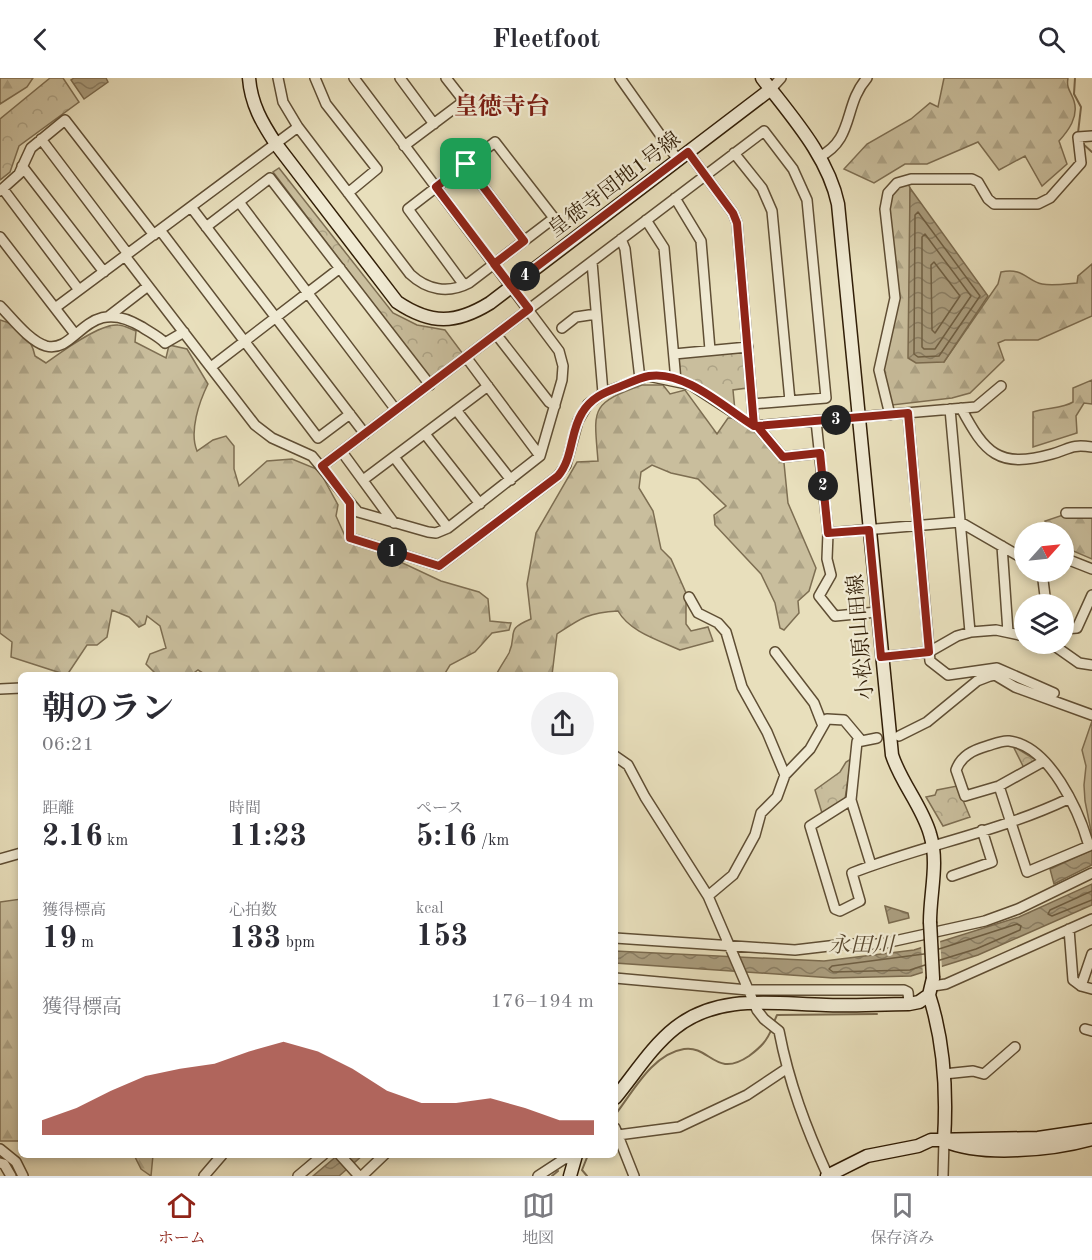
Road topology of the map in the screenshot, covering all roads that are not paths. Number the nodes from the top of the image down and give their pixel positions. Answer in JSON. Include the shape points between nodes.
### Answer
{"nodes":[{"id":1,"x":249,"y":78,"type":"edge"},
{"id":2,"x":278,"y":78,"type":"edge"},
{"id":3,"x":315,"y":78,"type":"edge"},
{"id":4,"x":354,"y":78,"type":"edge"},
{"id":5,"x":400,"y":78,"type":"edge"},
{"id":6,"x":446,"y":78,"type":"edge"},
{"id":7,"x":620,"y":78,"type":"edge"},
{"id":8,"x":762,"y":78,"type":"edge"},
{"id":9,"x":781,"y":78,"type":"edge"},
{"id":10,"x":867,"y":78,"type":"edge"},
{"id":11,"x":771,"y":89,"type":"junction"},
{"id":12,"x":434,"y":124,"type":"junction"},
{"id":13,"x":298,"y":128,"type":"junction"},
{"id":14,"x":1092,"y":136,"type":"edge"},
{"id":15,"x":41,"y":140,"type":"junction"},
{"id":16,"x":276,"y":144,"type":"junction"},
{"id":17,"x":404,"y":146,"type":"junction"},
{"id":18,"x":735,"y":153,"type":"junction"},
{"id":19,"x":683,"y":156,"type":"junction"},
{"id":20,"x":819,"y":157,"type":"junction"},
{"id":21,"x":466,"y":164,"type":"junction"},
{"id":22,"x":22,"y":166,"type":"junction"},
{"id":23,"x":705,"y":175,"type":"junction"},
{"id":24,"x":436,"y":187,"type":"junction"},
{"id":25,"x":1,"y":190,"type":"edge"},
{"id":26,"x":348,"y":193,"type":"junction"},
{"id":27,"x":675,"y":198,"type":"junction"},
{"id":28,"x":239,"y":202,"type":"junction"},
{"id":29,"x":191,"y":207,"type":"junction"},
{"id":30,"x":646,"y":220,"type":"junction"},
{"id":31,"x":206,"y":227,"type":"junction"},
{"id":32,"x":157,"y":233,"type":"junction"},
{"id":33,"x":0,"y":237,"type":"edge"},
{"id":34,"x":621,"y":239,"type":"junction"},
{"id":35,"x":524,"y":241,"type":"junction"},
{"id":36,"x":127,"y":255,"type":"junction"},
{"id":37,"x":592,"y":262,"type":"junction"},
{"id":38,"x":494,"y":264,"type":"junction"},
{"id":39,"x":340,"y":268,"type":"junction"},
{"id":40,"x":104,"y":272,"type":"junction"},
{"id":41,"x":464,"y":285,"type":"junction"},
{"id":42,"x":148,"y":286,"type":"junction"},
{"id":43,"x":511,"y":286,"type":"junction"},
{"id":44,"x":79,"y":290,"type":"junction"},
{"id":45,"x":308,"y":293,"type":"junction"},
{"id":46,"x":0,"y":306,"type":"edge"},
{"id":47,"x":55,"y":308,"type":"junction"},
{"id":48,"x":529,"y":309,"type":"junction"},
{"id":49,"x":596,"y":314,"type":"junction"},
{"id":50,"x":109,"y":316,"type":"junction"},
{"id":51,"x":276,"y":317,"type":"junction"},
{"id":52,"x":562,"y":328,"type":"dead end"},
{"id":53,"x":184,"y":332,"type":"junction"},
{"id":54,"x":75,"y":334,"type":"junction"},
{"id":55,"x":496,"y":334,"type":"junction"},
{"id":56,"x":245,"y":341,"type":"junction"},
{"id":57,"x":748,"y":347,"type":"junction"},
{"id":58,"x":710,"y":350,"type":"junction"},
{"id":59,"x":674,"y":354,"type":"junction"},
{"id":60,"x":466,"y":357,"type":"junction"},
{"id":61,"x":211,"y":367,"type":"junction"},
{"id":62,"x":640,"y":379,"type":"junction"},
{"id":63,"x":676,"y":381,"type":"junction"},
{"id":64,"x":430,"y":385,"type":"junction"},
{"id":65,"x":488,"y":386,"type":"junction"},
{"id":66,"x":1001,"y":386,"type":"dead end"},
{"id":67,"x":603,"y":393,"type":"junction"},
{"id":68,"x":790,"y":401,"type":"junction"},
{"id":69,"x":752,"y":404,"type":"junction"},
{"id":70,"x":555,"y":406,"type":"junction"},
{"id":71,"x":961,"y":408,"type":"junction"},
{"id":72,"x":950,"y":409,"type":"junction"},
{"id":73,"x":396,"y":410,"type":"junction"},
{"id":74,"x":456,"y":410,"type":"junction"},
{"id":75,"x":908,"y":413,"type":"junction"},
{"id":76,"x":350,"y":414,"type":"junction"},
{"id":77,"x":890,"y":415,"type":"junction"},
{"id":78,"x":859,"y":418,"type":"junction"},
{"id":79,"x":816,"y":421,"type":"junction"},
{"id":80,"x":756,"y":426,"type":"junction"},
{"id":81,"x":365,"y":434,"type":"junction"},
{"id":82,"x":425,"y":434,"type":"junction"},
{"id":83,"x":1092,"y":447,"type":"edge"},
{"id":84,"x":342,"y":452,"type":"junction"},
{"id":85,"x":820,"y":453,"type":"junction"},
{"id":86,"x":540,"y":456,"type":"junction"},
{"id":87,"x":394,"y":457,"type":"junction"},
{"id":88,"x":322,"y":466,"type":"junction"},
{"id":89,"x":363,"y":480,"type":"junction"},
{"id":90,"x":511,"y":480,"type":"junction"},
{"id":91,"x":350,"y":503,"type":"junction"},
{"id":92,"x":480,"y":504,"type":"junction"},
{"id":93,"x":1066,"y":513,"type":"dead end"},
{"id":94,"x":1092,"y":513,"type":"edge"},
{"id":95,"x":960,"y":522,"type":"junction"},
{"id":96,"x":394,"y":523,"type":"junction"},
{"id":97,"x":918,"y":525,"type":"junction"},
{"id":98,"x":448,"y":528,"type":"junction"},
{"id":99,"x":869,"y":530,"type":"junction"},
{"id":100,"x":828,"y":533,"type":"junction"},
{"id":101,"x":1002,"y":546,"type":"junction"},
{"id":102,"x":1014,"y":553,"type":"edge"},
{"id":103,"x":1074,"y":562,"type":"edge"},
{"id":104,"x":1092,"y":569,"type":"edge"},
{"id":105,"x":1092,"y":595,"type":"edge"},
{"id":106,"x":689,"y":597,"type":"dead end"},
{"id":107,"x":877,"y":612,"type":"junction"},
{"id":108,"x":1074,"y":628,"type":"edge"},
{"id":109,"x":970,"y":632,"type":"junction"},
{"id":110,"x":1008,"y":632,"type":"junction"},
{"id":111,"x":1014,"y":634,"type":"edge"},
{"id":112,"x":775,"y":652,"type":"dead end"},
{"id":113,"x":929,"y":652,"type":"junction"},
{"id":114,"x":1066,"y":654,"type":"edge"},
{"id":115,"x":881,"y":657,"type":"junction"},
{"id":116,"x":1092,"y":665,"type":"edge"},
{"id":117,"x":0,"y":688,"type":"edge"},
{"id":118,"x":18,"y":688,"type":"edge"},
{"id":119,"x":1054,"y":693,"type":"dead end"},
{"id":120,"x":1092,"y":715,"type":"edge"},
{"id":121,"x":824,"y":726,"type":"junction"},
{"id":122,"x":899,"y":736,"type":"dead end"},
{"id":123,"x":877,"y":738,"type":"dead end"},
{"id":124,"x":860,"y":739,"type":"junction"},
{"id":125,"x":618,"y":758,"type":"edge"},
{"id":126,"x":1044,"y":761,"type":"junction"},
{"id":127,"x":785,"y":775,"type":"junction"},
{"id":128,"x":999,"y":786,"type":"junction"},
{"id":129,"x":1068,"y":799,"type":"junction"},
{"id":130,"x":851,"y":800,"type":"junction"},
{"id":131,"x":1009,"y":822,"type":"junction"},
{"id":132,"x":982,"y":830,"type":"junction"},
{"id":133,"x":933,"y":845,"type":"junction"},
{"id":134,"x":18,"y":854,"type":"edge"},
{"id":135,"x":0,"y":860,"type":"edge"},
{"id":136,"x":871,"y":865,"type":"junction"},
{"id":137,"x":1092,"y":873,"type":"edge"},
{"id":138,"x":952,"y":876,"type":"dead end"},
{"id":139,"x":708,"y":896,"type":"junction"},
{"id":140,"x":1092,"y":919,"type":"edge"},
{"id":141,"x":1070,"y":929,"type":"junction"},
{"id":142,"x":618,"y":938,"type":"edge"},
{"id":143,"x":730,"y":945,"type":"junction"},
{"id":144,"x":1092,"y":954,"type":"edge"},
{"id":145,"x":618,"y":978,"type":"edge"},
{"id":146,"x":932,"y":986,"type":"junction"},
{"id":147,"x":1081,"y":986,"type":"junction"},
{"id":148,"x":747,"y":987,"type":"junction"},
{"id":149,"x":1092,"y":989,"type":"edge"},
{"id":150,"x":753,"y":1002,"type":"junction"},
{"id":151,"x":909,"y":1004,"type":"junction"},
{"id":152,"x":1015,"y":1047,"type":"dead end"},
{"id":153,"x":786,"y":1069,"type":"junction"},
{"id":154,"x":944,"y":1074,"type":"junction"},
{"id":155,"x":618,"y":1094,"type":"edge"},
{"id":156,"x":1092,"y":1130,"type":"edge"},
{"id":157,"x":618,"y":1131,"type":"edge"},
{"id":158,"x":618,"y":1134,"type":"edge"},
{"id":159,"x":944,"y":1140,"type":"junction"},
{"id":160,"x":1092,"y":1140,"type":"edge"},
{"id":161,"x":0,"y":1149,"type":"edge"},
{"id":162,"x":219,"y":1158,"type":"edge"},
{"id":163,"x":319,"y":1158,"type":"edge"},
{"id":164,"x":343,"y":1158,"type":"edge"},
{"id":165,"x":381,"y":1158,"type":"edge"},
{"id":166,"x":570,"y":1158,"type":"edge"},
{"id":167,"x":576,"y":1158,"type":"edge"},
{"id":168,"x":0,"y":1163,"type":"edge"},
{"id":169,"x":11,"y":1176,"type":"edge"},
{"id":170,"x":23,"y":1176,"type":"edge"},
{"id":171,"x":204,"y":1176,"type":"edge"},
{"id":172,"x":298,"y":1176,"type":"edge"},
{"id":173,"x":360,"y":1176,"type":"edge"},
{"id":174,"x":538,"y":1176,"type":"edge"},
{"id":175,"x":570,"y":1176,"type":"edge"},
{"id":176,"x":634,"y":1176,"type":"edge"},
{"id":177,"x":828,"y":1176,"type":"edge"},
{"id":178,"x":943,"y":1176,"type":"edge"}],
"edges":[{"from":1,"to":16,"type":"street","name":"皇徳寺団地1号線","via":[[260,119]]},
{"from":2,"to":13,"type":"street","via":[[283,102]]},
{"from":3,"to":26,"type":"street","via":[[326,104],[377,169]]},
{"from":4,"to":17,"type":"street"},
{"from":5,"to":12,"type":"street"},
{"from":6,"to":12,"type":"street","via":[[464,101]]},
{"from":7,"to":19,"type":"street"},
{"from":8,"to":11,"type":"street","name":"小松原山田線"},
{"from":9,"to":11,"type":"street"},
{"from":10,"to":20,"type":"street","via":[[857,91],[840,141]]},
{"from":11,"to":19,"type":"street","name":"皇徳寺団地1号線"},
{"from":11,"to":20,"type":"street","name":"小松原山田線"},
{"from":12,"to":17,"type":"street"},
{"from":13,"to":16,"type":"street"},
{"from":13,"to":26,"type":"street"},
{"from":14,"to":77,"type":"street","via":[[1078,137],[1081,163],[1050,198],[1038,204],[994,204],[972,179],[911,179],[890,189],[885,209],[895,298],[879,370]]},
{"from":15,"to":22,"type":"street","via":[[27,152]]},
{"from":15,"to":32,"type":"street","via":[[65,120]]},
{"from":15,"to":36,"type":"street"},
{"from":16,"to":29,"type":"street"},
{"from":16,"to":43,"type":"street","name":"皇徳寺団地1号線","via":[[397,302],[411,311],[440,320],[457,319],[474,313]]},
{"from":17,"to":24,"type":"street"},
{"from":18,"to":23,"type":"street"},
{"from":18,"to":68,"type":"street","via":[[762,188],[772,211]]},
{"from":18,"to":68,"type":"street","via":[[764,131],[793,169],[807,200],[826,398]]},
{"from":19,"to":23,"type":"street"},
{"from":19,"to":43,"type":"street","name":"皇徳寺団地1号線"},
{"from":20,"to":78,"type":"street","name":"小松原山田線","via":[[835,190],[839,213]]},
{"from":21,"to":24,"type":"street"},
{"from":21,"to":35,"type":"street"},
{"from":21,"to":35,"type":"street","via":[[495,142],[554,218]]},
{"from":22,"to":25,"type":"street","via":[[16,178]]},
{"from":22,"to":40,"type":"street"},
{"from":23,"to":27,"type":"street"},
{"from":23,"to":57,"type":"street","via":[[737,223]]},
{"from":24,"to":38,"type":"street"},
{"from":24,"to":41,"type":"street","via":[[408,209]]},
{"from":25,"to":44,"type":"street"},
{"from":26,"to":41,"type":"street","via":[[416,280],[437,290]]},
{"from":27,"to":30,"type":"street"},
{"from":27,"to":58,"type":"street","via":[[701,241]]},
{"from":28,"to":31,"type":"street"},
{"from":28,"to":39,"type":"street","via":[[270,178]]},
{"from":28,"to":45,"type":"street"},
{"from":29,"to":31,"type":"street"},
{"from":29,"to":32,"type":"street"},
{"from":30,"to":34,"type":"street"},
{"from":30,"to":59,"type":"street","via":[[664,248]]},
{"from":31,"to":51,"type":"street"},
{"from":32,"to":36,"type":"street"},
{"from":32,"to":56,"type":"street"},
{"from":33,"to":47,"type":"street"},
{"from":34,"to":37,"type":"street"},
{"from":34,"to":62,"type":"street","via":[[626,249]]},
{"from":35,"to":38,"type":"street"},
{"from":36,"to":40,"type":"street"},
{"from":36,"to":42,"type":"street"},
{"from":37,"to":48,"type":"street"},
{"from":37,"to":49,"type":"street"},
{"from":38,"to":41,"type":"street"},
{"from":38,"to":43,"type":"street"},
{"from":39,"to":45,"type":"street"},
{"from":39,"to":64,"type":"street"},
{"from":40,"to":44,"type":"street"},
{"from":42,"to":50,"type":"street"},
{"from":42,"to":53,"type":"street"},
{"from":43,"to":48,"type":"street"},
{"from":44,"to":47,"type":"street"},
{"from":45,"to":51,"type":"street"},
{"from":45,"to":73,"type":"street"},
{"from":46,"to":54,"type":"street","via":[[45,345],[61,345]]},
{"from":47,"to":54,"type":"street"},
{"from":48,"to":55,"type":"street"},
{"from":48,"to":70,"type":"street","via":[[562,358],[563,373]]},
{"from":49,"to":52,"type":"street","via":[[576,316]]},
{"from":49,"to":67,"type":"street"},
{"from":50,"to":53,"type":"street","via":[[132,321],[165,343]]},
{"from":50,"to":54,"type":"street","via":[[91,321]]},
{"from":51,"to":56,"type":"street"},
{"from":51,"to":76,"type":"street"},
{"from":53,"to":61,"type":"street"},
{"from":55,"to":60,"type":"street"},
{"from":55,"to":70,"type":"street"},
{"from":56,"to":61,"type":"street"},
{"from":56,"to":76,"type":"street","via":[[318,438]]},
{"from":57,"to":58,"type":"street"},
{"from":57,"to":69,"type":"street"},
{"from":58,"to":59,"type":"street"},
{"from":59,"to":63,"type":"street"},
{"from":60,"to":64,"type":"street"},
{"from":60,"to":65,"type":"street"},
{"from":61,"to":88,"type":"street","via":[[262,432],[304,450]]},
{"from":62,"to":63,"type":"street","via":[[655,376]]},
{"from":62,"to":67,"type":"street"},
{"from":63,"to":80,"type":"street","via":[[706,393]]},
{"from":64,"to":73,"type":"street"},
{"from":65,"to":74,"type":"street"},
{"from":65,"to":86,"type":"street"},
{"from":66,"to":71,"type":"street","via":[[976,407]]},
{"from":67,"to":91,"type":"street","via":[[581,415],[566,465],[558,476],[439,566],[350,538]]},
{"from":68,"to":69,"type":"street"},
{"from":69,"to":80,"type":"street"},
{"from":70,"to":86,"type":"street"},
{"from":71,"to":72,"type":"street"},
{"from":71,"to":83,"type":"street","via":[[981,444],[1007,460],[1052,454],[1067,446]]},
{"from":72,"to":75,"type":"street"},
{"from":72,"to":95,"type":"street"},
{"from":73,"to":81,"type":"street"},
{"from":74,"to":82,"type":"street"},
{"from":74,"to":90,"type":"street"},
{"from":75,"to":77,"type":"street"},
{"from":75,"to":97,"type":"street"},
{"from":76,"to":81,"type":"street"},
{"from":77,"to":78,"type":"street"},
{"from":78,"to":79,"type":"street"},
{"from":78,"to":99,"type":"street","name":"小松原山田線"},
{"from":79,"to":80,"type":"street"},
{"from":79,"to":85,"type":"street"},
{"from":80,"to":85,"type":"street","via":[[783,457]]},
{"from":81,"to":84,"type":"street"},
{"from":82,"to":87,"type":"street"},
{"from":82,"to":92,"type":"street"},
{"from":84,"to":88,"type":"street"},
{"from":84,"to":89,"type":"street"},
{"from":85,"to":100,"type":"street"},
{"from":86,"to":90,"type":"street"},
{"from":87,"to":89,"type":"street"},
{"from":87,"to":98,"type":"street"},
{"from":88,"to":91,"type":"street"},
{"from":89,"to":96,"type":"street"},
{"from":90,"to":92,"type":"street"},
{"from":91,"to":96,"type":"street","via":[[362,514]]},
{"from":92,"to":98,"type":"street"},
{"from":93,"to":94,"type":"street"},
{"from":95,"to":97,"type":"street"},
{"from":95,"to":101,"type":"street"},
{"from":95,"to":109,"type":"street"},
{"from":96,"to":98,"type":"street","via":[[436,533]]},
{"from":97,"to":99,"type":"street"},
{"from":97,"to":113,"type":"street"},
{"from":99,"to":100,"type":"street"},
{"from":99,"to":107,"type":"street","name":"小松原山田線"},
{"from":100,"to":107,"type":"street","via":[[826,559],[831,575],[819,596],[835,616]]},
{"from":101,"to":102,"type":"street"},
{"from":101,"to":110,"type":"street"},
{"from":103,"to":104,"type":"street"},
{"from":105,"to":108,"type":"street"},
{"from":106,"to":127,"type":"street","via":[[698,612],[726,632],[742,687]]},
{"from":107,"to":115,"type":"street","name":"小松原山田線"},
{"from":109,"to":110,"type":"street"},
{"from":109,"to":113,"type":"street"},
{"from":110,"to":111,"type":"street"},
{"from":112,"to":121,"type":"street","via":[[814,704]]},
{"from":113,"to":115,"type":"street"},
{"from":113,"to":119,"type":"street","via":[[930,661],[948,675],[997,668]]},
{"from":114,"to":116,"type":"street","via":[[1078,663]]},
{"from":115,"to":133,"type":"street","name":"小松原山田線","via":[[892,755]]},
{"from":117,"to":118,"type":"street"},
{"from":120,"to":122,"type":"street","via":[[1015,687],[995,675],[977,681],[931,719]]},
{"from":121,"to":124,"type":"street","via":[[827,719],[844,720]]},
{"from":121,"to":127,"type":"street","via":[[810,749]]},
{"from":123,"to":124,"type":"street"},
{"from":124,"to":130,"type":"street"},
{"from":125,"to":139,"type":"street","via":[[628,765]]},
{"from":126,"to":128,"type":"street"},
{"from":126,"to":128,"type":"street","via":[[1006,740],[970,751],[957,767],[965,796]]},
{"from":126,"to":129,"type":"street","via":[[1055,770]]},
{"from":127,"to":139,"type":"street","via":[[777,797],[761,813],[755,835],[733,875]]},
{"from":128,"to":131,"type":"street"},
{"from":129,"to":131,"type":"street"},
{"from":129,"to":131,"type":"street","via":[[1089,846],[1052,864],[1027,872]]},
{"from":130,"to":136,"type":"street"},
{"from":130,"to":136,"type":"street","via":[[810,826],[835,909],[840,911],[860,901],[852,873]]},
{"from":131,"to":132,"type":"street"},
{"from":132,"to":133,"type":"street"},
{"from":132,"to":138,"type":"street","via":[[992,862]]},
{"from":133,"to":136,"type":"street"},
{"from":133,"to":146,"type":"street","name":"小松原山田線","bridge":true},
{"from":134,"to":135,"type":"street"},
{"from":137,"to":143,"type":"street","via":[[985,921],[881,944],[795,950]]},
{"from":139,"to":143,"type":"street"},
{"from":140,"to":141,"type":"street"},
{"from":141,"to":146,"type":"street","via":[[946,984]]},
{"from":141,"to":147,"type":"street","via":[[1073,980]]},
{"from":142,"to":143,"type":"street"},
{"from":143,"to":148,"type":"street"},
{"from":144,"to":147,"type":"street"},
{"from":145,"to":148,"type":"street"},
{"from":146,"to":151,"type":"street","via":[[919,1002]]},
{"from":146,"to":154,"type":"street","name":"小松原山田線"},
{"from":147,"to":149,"type":"street"},
{"from":148,"to":150,"type":"street"},
{"from":148,"to":151,"type":"street","via":[[904,990],[908,992]]},
{"from":150,"to":151,"type":"street"},
{"from":150,"to":153,"type":"street","via":[[764,1020],[779,1031]]},
{"from":150,"to":155,"type":"street","via":[[710,1008],[688,1019],[664,1037]]},
{"from":152,"to":154,"type":"street","via":[[984,1074]]},
{"from":153,"to":157,"type":"street","via":[[747,1095],[679,1127]]},
{"from":153,"to":177,"type":"street","via":[[801,1116]]},
{"from":154,"to":159,"type":"street","name":"小松原山田線"},
{"from":156,"to":159,"type":"street","via":[[1038,1138]]},
{"from":158,"to":176,"type":"street"},
{"from":159,"to":160,"type":"street","via":[[961,1148],[1037,1150]]},
{"from":159,"to":177,"type":"street","via":[[867,1156]]},
{"from":159,"to":178,"type":"street"},
{"from":161,"to":170,"type":"street","via":[[16,1162]]},
{"from":162,"to":171,"type":"street"},
{"from":163,"to":172,"type":"street"},
{"from":164,"to":173,"type":"street"},
{"from":165,"to":173,"type":"street"},
{"from":166,"to":174,"type":"street"},
{"from":167,"to":175,"type":"street"},
{"from":168,"to":169,"type":"street"}]}
